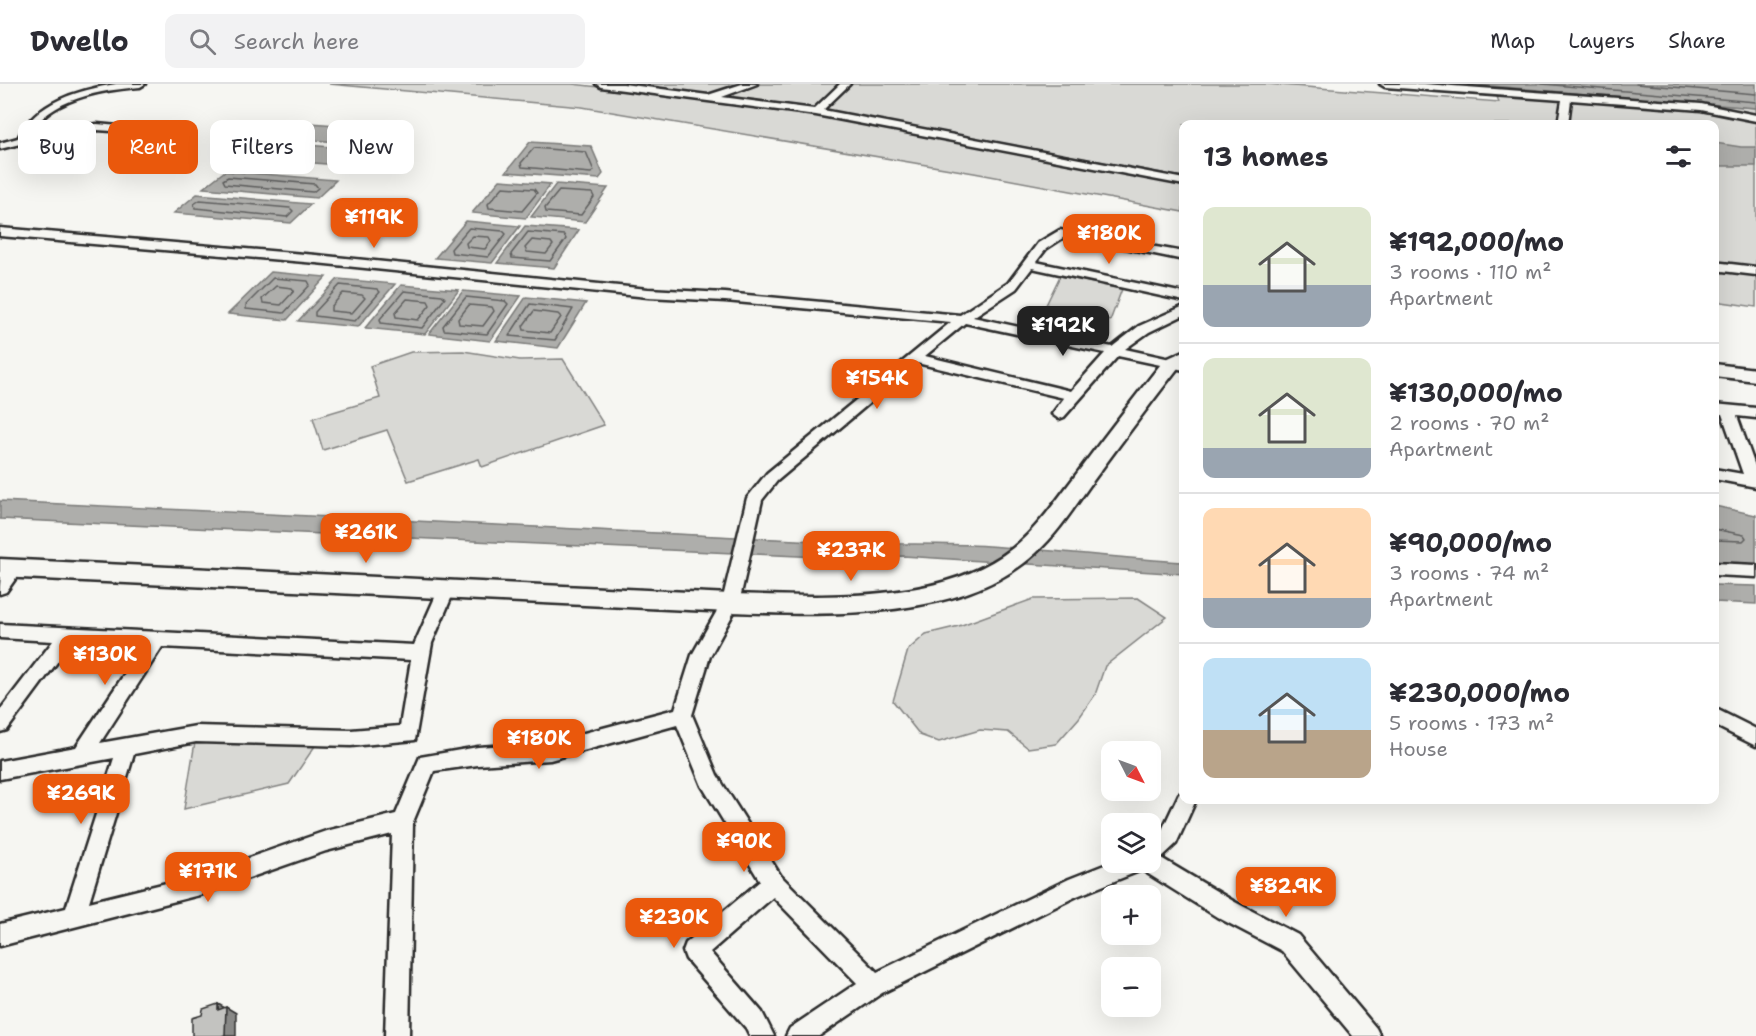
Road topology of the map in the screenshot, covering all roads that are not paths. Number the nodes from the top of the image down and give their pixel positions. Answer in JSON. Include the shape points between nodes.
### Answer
{"nodes":[{"id":1,"x":140,"y":84,"type":"edge"},
{"id":2,"x":601,"y":84,"type":"edge"},
{"id":3,"x":752,"y":84,"type":"edge"},
{"id":4,"x":845,"y":84,"type":"edge"},
{"id":5,"x":1385,"y":84,"type":"edge"},
{"id":6,"x":1567,"y":97,"type":"junction"},
{"id":7,"x":708,"y":98,"type":"junction"},
{"id":8,"x":816,"y":112,"type":"junction"},
{"id":9,"x":1756,"y":118,"type":"edge"},
{"id":10,"x":34,"y":120,"type":"edge"},
{"id":11,"x":1564,"y":120,"type":"edge"},
{"id":12,"x":18,"y":141,"type":"edge"},
{"id":13,"x":0,"y":146,"type":"edge"},
{"id":14,"x":1179,"y":181,"type":"edge"},
{"id":15,"x":0,"y":232,"type":"edge"},
{"id":16,"x":1179,"y":255,"type":"edge"},
{"id":17,"x":1029,"y":264,"type":"junction"},
{"id":18,"x":1719,"y":267,"type":"edge"},
{"id":19,"x":1756,"y":272,"type":"edge"},
{"id":20,"x":1179,"y":296,"type":"edge"},
{"id":21,"x":1179,"y":312,"type":"edge"},
{"id":22,"x":962,"y":319,"type":"junction"},
{"id":23,"x":1113,"y":351,"type":"junction"},
{"id":24,"x":914,"y":358,"type":"junction"},
{"id":25,"x":1179,"y":362,"type":"edge"},
{"id":26,"x":1719,"y":371,"type":"edge"},
{"id":27,"x":1756,"y":375,"type":"edge"},
{"id":28,"x":1074,"y":396,"type":"junction"},
{"id":29,"x":1721,"y":409,"type":"edge"},
{"id":30,"x":1756,"y":413,"type":"edge"},
{"id":31,"x":1059,"y":414,"type":"dead end"},
{"id":32,"x":1719,"y":475,"type":"edge"},
{"id":33,"x":1754,"y":482,"type":"edge"},
{"id":34,"x":8,"y":568,"type":"edge"},
{"id":35,"x":1719,"y":569,"type":"edge"},
{"id":36,"x":1756,"y":571,"type":"edge"},
{"id":37,"x":0,"y":587,"type":"edge"},
{"id":38,"x":447,"y":589,"type":"junction"},
{"id":39,"x":730,"y":603,"type":"junction"},
{"id":40,"x":0,"y":631,"type":"edge"},
{"id":41,"x":68,"y":634,"type":"junction"},
{"id":42,"x":157,"y":639,"type":"junction"},
{"id":43,"x":421,"y":653,"type":"junction"},
{"id":44,"x":683,"y":716,"type":"junction"},
{"id":45,"x":1719,"y":719,"type":"edge"},
{"id":46,"x":0,"y":724,"type":"edge"},
{"id":47,"x":1756,"y":738,"type":"edge"},
{"id":48,"x":127,"y":746,"type":"junction"},
{"id":49,"x":83,"y":753,"type":"junction"},
{"id":50,"x":0,"y":770,"type":"edge"},
{"id":51,"x":1184,"y":804,"type":"edge"},
{"id":52,"x":403,"y":822,"type":"junction"},
{"id":53,"x":1161,"y":845,"type":"edge"},
{"id":54,"x":1161,"y":870,"type":"edge"},
{"id":55,"x":1109,"y":873,"type":"edge"},
{"id":56,"x":773,"y":883,"type":"junction"},
{"id":57,"x":74,"y":916,"type":"junction"},
{"id":58,"x":0,"y":935,"type":"edge"},
{"id":59,"x":874,"y":985,"type":"junction"},
{"id":60,"x":801,"y":1035,"type":"edge"},
{"id":61,"x":398,"y":1036,"type":"edge"},
{"id":62,"x":762,"y":1036,"type":"edge"},
{"id":63,"x":1368,"y":1036,"type":"edge"}],
"edges":[{"from":1,"to":10,"type":"street","via":[[101,88],[74,96]]},
{"from":2,"to":7,"type":"street"},
{"from":3,"to":7,"type":"street"},
{"from":4,"to":8,"type":"street"},
{"from":5,"to":6,"type":"street"},
{"from":6,"to":9,"type":"street","via":[[1701,107]]},
{"from":6,"to":11,"type":"street"},
{"from":7,"to":8,"type":"street"},
{"from":8,"to":14,"type":"street"},
{"from":12,"to":13,"type":"street"},
{"from":15,"to":22,"type":"street"},
{"from":16,"to":17,"type":"street","via":[[1064,232],[1042,246]]},
{"from":17,"to":20,"type":"street"},
{"from":17,"to":22,"type":"street","via":[[1012,286]]},
{"from":18,"to":19,"type":"street"},
{"from":21,"to":23,"type":"street","via":[[1155,320]]},
{"from":22,"to":23,"type":"street"},
{"from":22,"to":24,"type":"street"},
{"from":23,"to":25,"type":"street"},
{"from":23,"to":28,"type":"street"},
{"from":24,"to":28,"type":"street"},
{"from":24,"to":39,"type":"street","via":[[772,477],[755,498]]},
{"from":25,"to":39,"type":"street","via":[[1050,524],[1017,556],[975,580],[905,600],[818,605]]},
{"from":26,"to":27,"type":"street"},
{"from":28,"to":31,"type":"street"},
{"from":29,"to":30,"type":"street"},
{"from":29,"to":33,"type":"street"},
{"from":32,"to":33,"type":"street"},
{"from":34,"to":37,"type":"street"},
{"from":34,"to":38,"type":"street"},
{"from":35,"to":36,"type":"street"},
{"from":38,"to":39,"type":"street"},
{"from":38,"to":43,"type":"street"},
{"from":39,"to":44,"type":"street","via":[[701,655]]},
{"from":40,"to":41,"type":"street"},
{"from":41,"to":42,"type":"street"},
{"from":41,"to":46,"type":"street"},
{"from":42,"to":43,"type":"street"},
{"from":42,"to":49,"type":"street"},
{"from":43,"to":48,"type":"street","via":[[408,734],[351,738],[196,734]]},
{"from":44,"to":52,"type":"street","via":[[550,751],[427,763]]},
{"from":44,"to":56,"type":"street","via":[[709,780]]},
{"from":45,"to":47,"type":"street"},
{"from":48,"to":49,"type":"street"},
{"from":48,"to":57,"type":"street"},
{"from":49,"to":50,"type":"street"},
{"from":51,"to":53,"type":"street","via":[[1169,837]]},
{"from":52,"to":57,"type":"street","via":[[326,841],[203,884]]},
{"from":52,"to":61,"type":"street"},
{"from":54,"to":63,"type":"street","via":[[1290,943]]},
{"from":55,"to":59,"type":"street"},
{"from":56,"to":59,"type":"street"},
{"from":56,"to":62,"type":"street","via":[[694,951],[754,1020]]},
{"from":57,"to":58,"type":"street"},
{"from":59,"to":60,"type":"street"}]}
